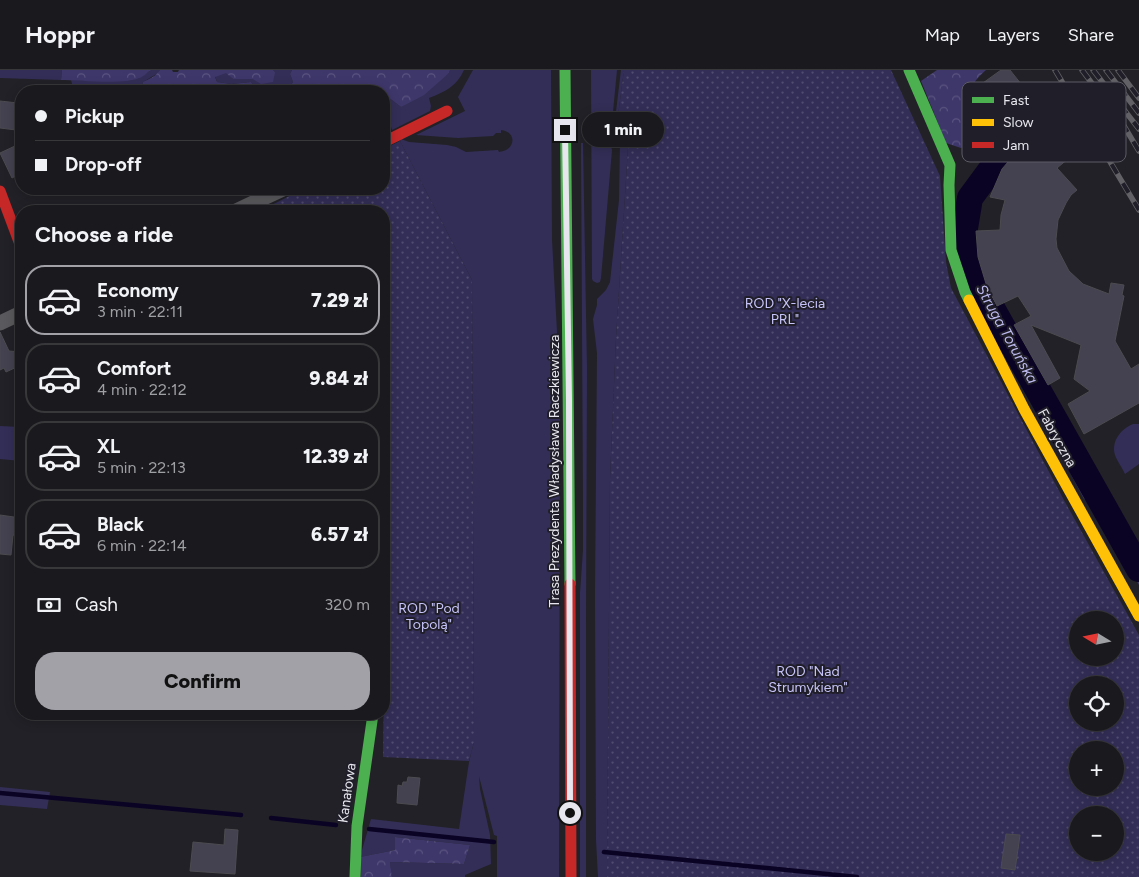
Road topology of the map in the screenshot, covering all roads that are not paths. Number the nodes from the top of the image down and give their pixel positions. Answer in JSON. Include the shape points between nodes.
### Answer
{"nodes":[{"id":1,"x":565,"y":70,"type":"edge"},
{"id":2,"x":908,"y":70,"type":"edge"},
{"id":3,"x":446,"y":111,"type":"dead end"},
{"id":4,"x":390,"y":139,"type":"edge"},
{"id":5,"x":0,"y":191,"type":"edge"},
{"id":6,"x":271,"y":195,"type":"edge"},
{"id":7,"x":249,"y":205,"type":"edge"},
{"id":8,"x":15,"y":232,"type":"edge"},
{"id":9,"x":15,"y":316,"type":"edge"},
{"id":10,"x":0,"y":322,"type":"edge"},
{"id":11,"x":1139,"y":616,"type":"edge"},
{"id":12,"x":372,"y":720,"type":"edge"},
{"id":13,"x":570,"y":875,"type":"edge"},
{"id":14,"x":355,"y":877,"type":"edge"}],
"edges":[{"from":1,"to":13,"type":"street","name":"Trasa Prezydenta Władysława Raczkiewicza"},
{"from":2,"to":11,"type":"street","name":"Fabryczna","via":[[950,165],[951,250],[964,292],[1024,409]]},
{"from":3,"to":4,"type":"street"},
{"from":5,"to":8,"type":"street"},
{"from":6,"to":7,"type":"street"},
{"from":9,"to":10,"type":"street"},
{"from":12,"to":14,"type":"street","name":"Kanałowa","via":[[357,826]]}]}
